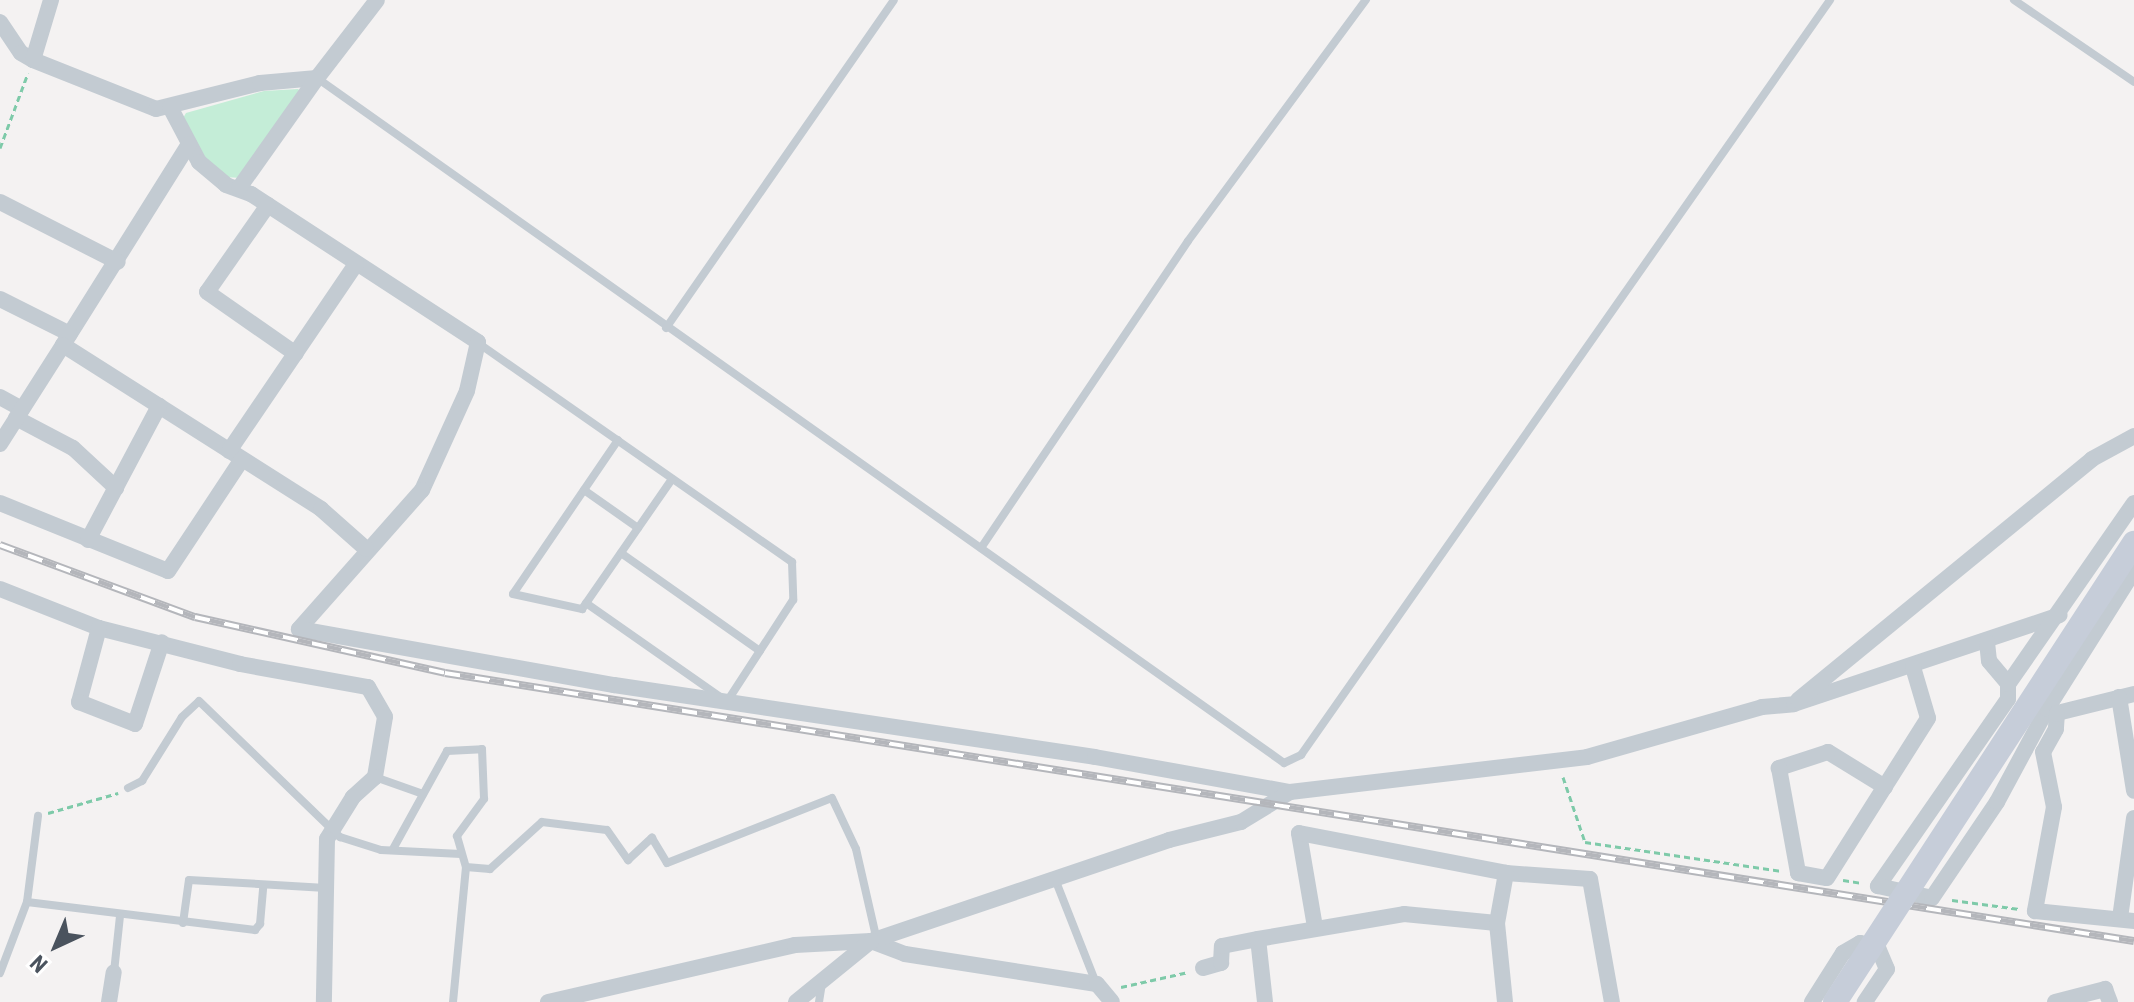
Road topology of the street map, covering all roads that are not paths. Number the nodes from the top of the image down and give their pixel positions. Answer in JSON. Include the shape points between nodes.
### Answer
{"nodes":[{"id":1,"x":51,"y":0,"type":"edge"},
{"id":2,"x":377,"y":0,"type":"edge"},
{"id":3,"x":894,"y":0,"type":"edge"},
{"id":4,"x":1366,"y":0,"type":"edge"},
{"id":5,"x":1830,"y":0,"type":"edge"},
{"id":6,"x":2014,"y":0,"type":"edge"},
{"id":7,"x":0,"y":22,"type":"edge"},
{"id":8,"x":33,"y":60,"type":"junction"},
{"id":9,"x":317,"y":78,"type":"junction"},
{"id":10,"x":2134,"y":82,"type":"edge"},
{"id":11,"x":170,"y":107,"type":"junction"},
{"id":12,"x":189,"y":144,"type":"junction"},
{"id":13,"x":239,"y":188,"type":"junction"},
{"id":14,"x":0,"y":202,"type":"edge"},
{"id":15,"x":268,"y":205,"type":"junction"},
{"id":16,"x":118,"y":262,"type":"junction"},
{"id":17,"x":356,"y":264,"type":"junction"},
{"id":18,"x":0,"y":299,"type":"edge"},
{"id":19,"x":666,"y":328,"type":"junction"},
{"id":20,"x":67,"y":339,"type":"junction"},
{"id":21,"x":478,"y":342,"type":"junction"},
{"id":22,"x":296,"y":354,"type":"junction"},
{"id":23,"x":0,"y":397,"type":"edge"},
{"id":24,"x":159,"y":406,"type":"junction"},
{"id":25,"x":19,"y":414,"type":"junction"},
{"id":26,"x":2134,"y":436,"type":"edge"},
{"id":27,"x":618,"y":440,"type":"junction"},
{"id":28,"x":0,"y":444,"type":"edge"},
{"id":29,"x":236,"y":455,"type":"junction"},
{"id":30,"x":672,"y":479,"type":"junction"},
{"id":31,"x":116,"y":488,"type":"junction"},
{"id":32,"x":584,"y":490,"type":"junction"},
{"id":33,"x":0,"y":503,"type":"edge"},
{"id":34,"x":2134,"y":503,"type":"edge"},
{"id":35,"x":638,"y":528,"type":"junction"},
{"id":36,"x":88,"y":540,"type":"junction"},
{"id":37,"x":2134,"y":543,"type":"edge"},
{"id":38,"x":981,"y":548,"type":"junction"},
{"id":39,"x":366,"y":549,"type":"junction"},
{"id":40,"x":621,"y":553,"type":"junction"},
{"id":41,"x":2134,"y":571,"type":"edge"},
{"id":42,"x":0,"y":589,"type":"edge"},
{"id":43,"x":586,"y":603,"type":"junction"},
{"id":44,"x":2060,"y":615,"type":"junction"},
{"id":45,"x":99,"y":628,"type":"junction"},
{"id":46,"x":162,"y":642,"type":"junction"},
{"id":47,"x":1987,"y":642,"type":"junction"},
{"id":48,"x":760,"y":651,"type":"junction"},
{"id":49,"x":1913,"y":667,"type":"junction"},
{"id":50,"x":2008,"y":684,"type":"junction"},
{"id":51,"x":2127,"y":696,"type":"edge"},
{"id":52,"x":726,"y":700,"type":"junction"},
{"id":53,"x":1794,"y":704,"type":"junction"},
{"id":54,"x":2052,"y":711,"type":"junction"},
{"id":55,"x":375,"y":777,"type":"junction"},
{"id":56,"x":1885,"y":787,"type":"junction"},
{"id":57,"x":128,"y":788,"type":"road end"},
{"id":58,"x":2134,"y":791,"type":"edge"},
{"id":59,"x":1290,"y":792,"type":"junction"},
{"id":60,"x":423,"y":794,"type":"junction"},
{"id":61,"x":38,"y":816,"type":"road end"},
{"id":62,"x":2134,"y":818,"type":"edge"},
{"id":63,"x":329,"y":830,"type":"junction"},
{"id":64,"x":393,"y":849,"type":"junction"},
{"id":65,"x":461,"y":854,"type":"junction"},
{"id":66,"x":466,"y":867,"type":"junction"},
{"id":67,"x":1506,"y":873,"type":"junction"},
{"id":68,"x":1055,"y":879,"type":"junction"},
{"id":69,"x":263,"y":886,"type":"junction"},
{"id":70,"x":326,"y":888,"type":"junction"},
{"id":71,"x":27,"y":902,"type":"junction"},
{"id":72,"x":120,"y":916,"type":"junction"},
{"id":73,"x":2127,"y":920,"type":"edge"},
{"id":74,"x":183,"y":923,"type":"junction"},
{"id":75,"x":1497,"y":923,"type":"junction"},
{"id":76,"x":1315,"y":927,"type":"junction"},
{"id":77,"x":1258,"y":939,"type":"junction"},
{"id":78,"x":871,"y":941,"type":"junction"},
{"id":79,"x":1203,"y":968,"type":"road end"},
{"id":80,"x":114,"y":972,"type":"joint"},
{"id":81,"x":0,"y":973,"type":"edge"},
{"id":82,"x":822,"y":981,"type":"junction"},
{"id":83,"x":1104,"y":992,"type":"edge"},
{"id":84,"x":109,"y":1002,"type":"edge"},
{"id":85,"x":324,"y":1002,"type":"edge"},
{"id":86,"x":453,"y":1002,"type":"edge"},
{"id":87,"x":548,"y":1002,"type":"edge"},
{"id":88,"x":796,"y":1002,"type":"edge"},
{"id":89,"x":819,"y":1002,"type":"edge"},
{"id":90,"x":1265,"y":1002,"type":"edge"},
{"id":91,"x":1505,"y":1002,"type":"edge"},
{"id":92,"x":1612,"y":1002,"type":"edge"},
{"id":93,"x":1812,"y":1002,"type":"edge"},
{"id":94,"x":1835,"y":1002,"type":"edge"},
{"id":95,"x":1865,"y":1002,"type":"edge"},
{"id":96,"x":2055,"y":1002,"type":"edge"},
{"id":97,"x":2110,"y":1002,"type":"edge"}],
"edges":[{"from":1,"to":8,"type":"street"},
{"from":2,"to":9,"type":"street"},
{"from":3,"to":19,"type":"lane"},
{"from":4,"to":38,"type":"lane","via":[[1188,241]]},
{"from":5,"to":38,"type":"lane","via":[[1301,755],[1284,763]]},
{"from":6,"to":10,"type":"lane"},
{"from":7,"to":8,"type":"street","via":[[21,53]]},
{"from":8,"to":11,"type":"street","via":[[156,109]]},
{"from":9,"to":11,"type":"street","via":[[260,83]]},
{"from":9,"to":13,"type":"street"},
{"from":9,"to":19,"type":"lane"},
{"from":11,"to":12,"type":"street"},
{"from":12,"to":13,"type":"street","via":[[199,162],[226,185]]},
{"from":12,"to":16,"type":"street"},
{"from":13,"to":15,"type":"street"},
{"from":14,"to":16,"type":"street"},
{"from":15,"to":17,"type":"street"},
{"from":15,"to":22,"type":"street","via":[[207,292]]},
{"from":16,"to":20,"type":"street"},
{"from":17,"to":21,"type":"street"},
{"from":17,"to":22,"type":"street"},
{"from":18,"to":20,"type":"street"},
{"from":19,"to":38,"type":"lane"},
{"from":20,"to":24,"type":"street"},
{"from":20,"to":25,"type":"street"},
{"from":21,"to":27,"type":"lane"},
{"from":21,"to":39,"type":"street","via":[[467,391],[422,490]]},
{"from":22,"to":29,"type":"street"},
{"from":23,"to":25,"type":"street"},
{"from":24,"to":29,"type":"street"},
{"from":24,"to":31,"type":"street"},
{"from":25,"to":28,"type":"street"},
{"from":25,"to":31,"type":"street","via":[[73,448]]},
{"from":26,"to":53,"type":"street","via":[[2092,459]]},
{"from":27,"to":30,"type":"lane"},
{"from":27,"to":32,"type":"lane"},
{"from":29,"to":36,"type":"street","via":[[168,571]]},
{"from":29,"to":39,"type":"street","via":[[321,509]]},
{"from":30,"to":35,"type":"lane"},
{"from":30,"to":48,"type":"lane","via":[[792,562],[793,600]]},
{"from":31,"to":36,"type":"street"},
{"from":32,"to":35,"type":"lane"},
{"from":32,"to":43,"type":"lane","via":[[513,594],[582,609]]},
{"from":33,"to":36,"type":"street"},
{"from":34,"to":44,"type":"street"},
{"from":35,"to":40,"type":"lane"},
{"from":37,"to":94,"type":"street","bridge":true},
{"from":39,"to":52,"type":"street","via":[[299,629]]},
{"from":40,"to":43,"type":"lane"},
{"from":40,"to":48,"type":"lane"},
{"from":41,"to":54,"type":"street"},
{"from":42,"to":45,"type":"street"},
{"from":43,"to":52,"type":"lane"},
{"from":44,"to":47,"type":"street"},
{"from":44,"to":50,"type":"street"},
{"from":45,"to":46,"type":"street"},
{"from":45,"to":46,"type":"street","via":[[79,702],[135,724]]},
{"from":46,"to":55,"type":"street","via":[[240,664],[368,687],[385,717]]},
{"from":47,"to":49,"type":"street"},
{"from":47,"to":50,"type":"street","via":[[1989,661]]},
{"from":48,"to":52,"type":"lane"},
{"from":49,"to":53,"type":"street"},
{"from":49,"to":56,"type":"street","via":[[1928,718]]},
{"from":50,"to":54,"type":"street","via":[[2008,699],[1878,886],[1932,898]]},
{"from":51,"to":54,"type":"street"},
{"from":51,"to":58,"type":"street"},
{"from":52,"to":59,"type":"street"},
{"from":53,"to":59,"type":"street","via":[[1762,707],[1559,763],[1343,782]]},
{"from":54,"to":73,"type":"street","via":[[2056,729],[2043,752],[2054,807],[2035,911]]},
{"from":55,"to":60,"type":"lane"},
{"from":55,"to":63,"type":"street"},
{"from":56,"to":56,"type":"street","via":[[1827,878],[1798,873],[1779,768],[1828,752]]},
{"from":57,"to":63,"type":"lane","via":[[142,781],[182,717],[199,701],[238,734]]},
{"from":59,"to":68,"type":"street","via":[[1241,822]]},
{"from":60,"to":64,"type":"lane"},
{"from":60,"to":65,"type":"lane","via":[[447,751],[482,749],[484,799],[457,836]]},
{"from":61,"to":71,"type":"lane"},
{"from":62,"to":73,"type":"street"},
{"from":63,"to":64,"type":"lane","via":[[365,847]]},
{"from":63,"to":70,"type":"street"},
{"from":64,"to":65,"type":"lane"},
{"from":65,"to":66,"type":"lane"},
{"from":66,"to":78,"type":"lane","via":[[490,869],[542,822],[607,830],[628,860],[652,838],[667,863],[832,798],[856,849],[876,936]]},
{"from":66,"to":86,"type":"lane"},
{"from":67,"to":75,"type":"street"},
{"from":67,"to":76,"type":"street","via":[[1299,833]]},
{"from":67,"to":92,"type":"street","via":[[1590,879]]},
{"from":68,"to":78,"type":"street"},
{"from":68,"to":83,"type":"lane"},
{"from":69,"to":70,"type":"lane"},
{"from":69,"to":74,"type":"lane","via":[[189,880]]},
{"from":69,"to":74,"type":"lane","via":[[255,930]]},
{"from":70,"to":85,"type":"street"},
{"from":71,"to":72,"type":"lane"},
{"from":71,"to":81,"type":"lane"},
{"from":72,"to":74,"type":"lane"},
{"from":72,"to":80,"type":"lane"},
{"from":75,"to":76,"type":"street","via":[[1404,914]]},
{"from":75,"to":91,"type":"street"},
{"from":76,"to":77,"type":"street"},
{"from":77,"to":79,"type":"street","via":[[1222,946],[1221,963]]},
{"from":77,"to":90,"type":"street"},
{"from":78,"to":82,"type":"street"},
{"from":78,"to":83,"type":"street","via":[[905,954]]},
{"from":78,"to":87,"type":"street","via":[[795,945]]},
{"from":80,"to":84,"type":"street"},
{"from":82,"to":88,"type":"street"},
{"from":82,"to":89,"type":"lane"},
{"from":93,"to":95,"type":"street","via":[[1843,953],[1860,943],[1878,948],[1887,969]]},
{"from":96,"to":97,"type":"street","via":[[2105,989]]}]}
